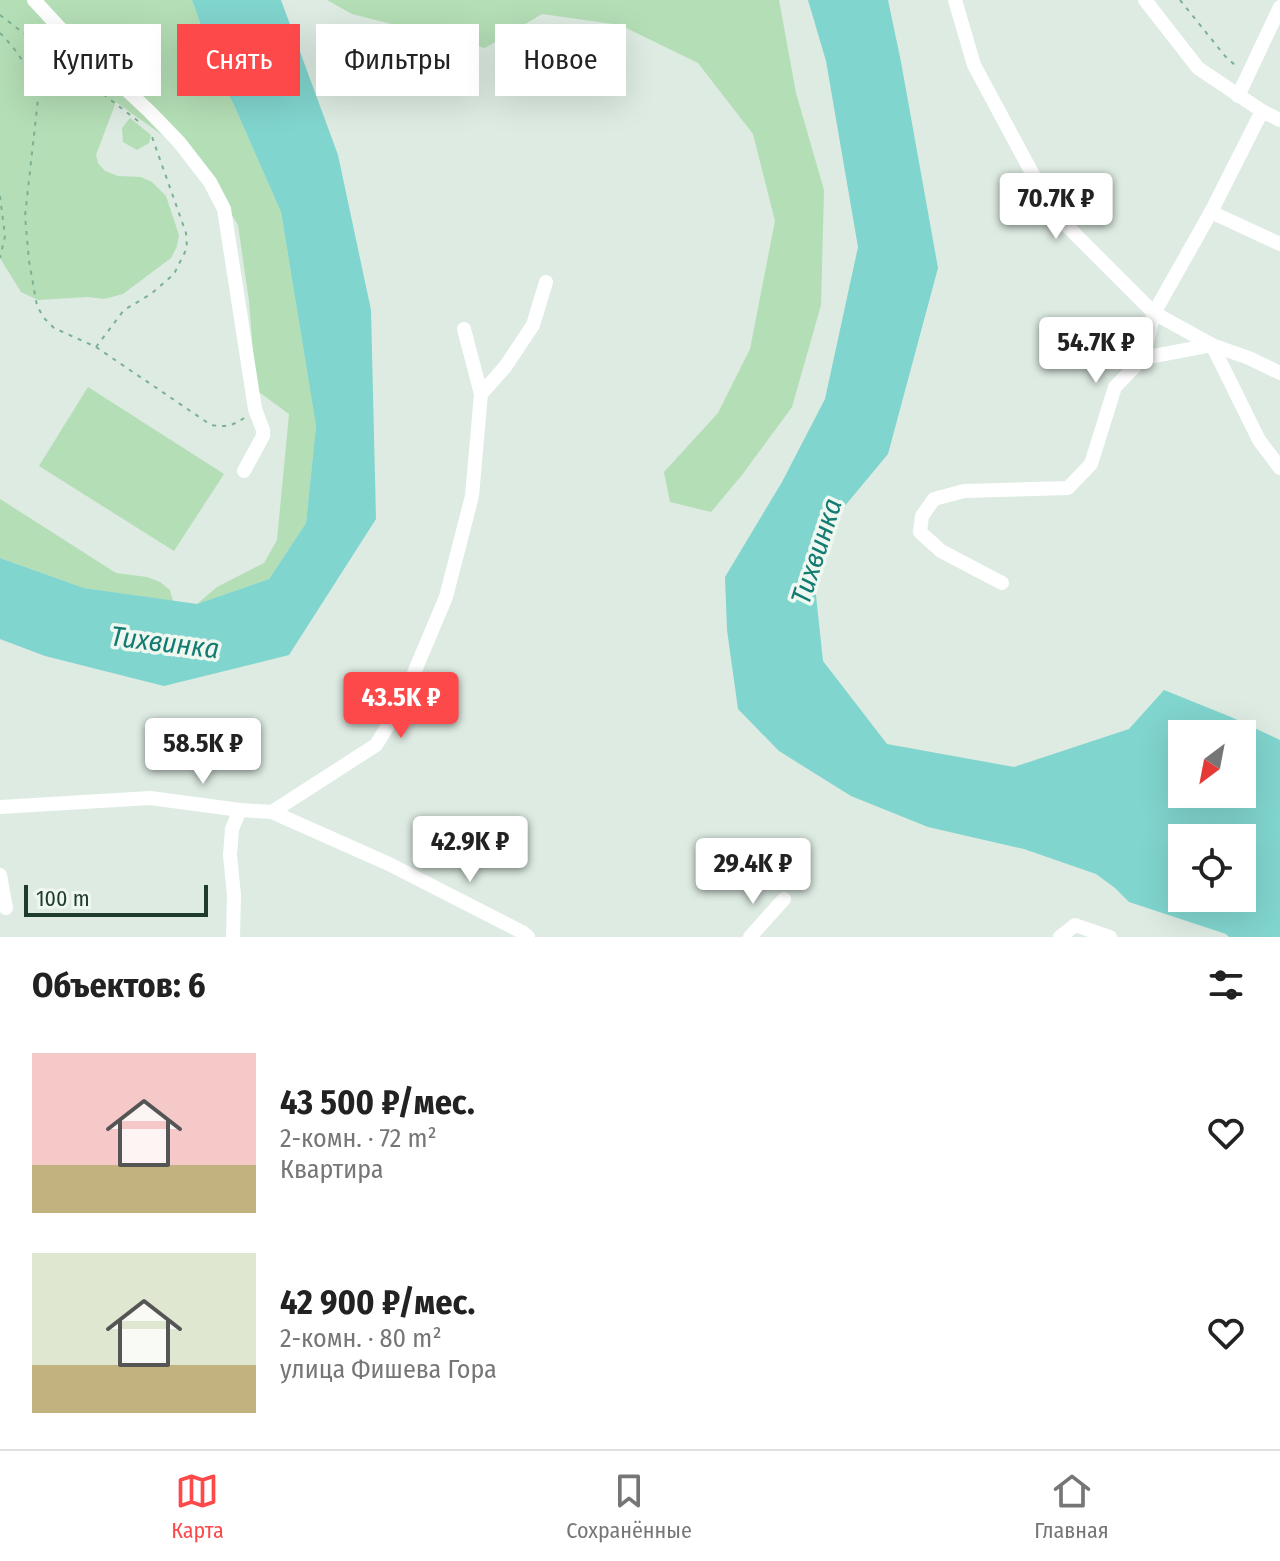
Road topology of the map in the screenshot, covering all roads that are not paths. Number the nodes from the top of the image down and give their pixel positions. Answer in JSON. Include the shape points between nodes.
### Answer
{"nodes":[{"id":1,"x":34,"y":0,"type":"edge"},
{"id":2,"x":955,"y":0,"type":"edge"},
{"id":3,"x":1145,"y":0,"type":"edge"},
{"id":4,"x":1280,"y":7,"type":"edge"},
{"id":5,"x":1238,"y":96,"type":"junction"},
{"id":6,"x":1262,"y":111,"type":"junction"},
{"id":7,"x":1280,"y":120,"type":"edge"},
{"id":8,"x":1211,"y":212,"type":"junction"},
{"id":9,"x":1280,"y":244,"type":"edge"},
{"id":10,"x":546,"y":282,"type":"dead end"},
{"id":11,"x":1154,"y":313,"type":"junction"},
{"id":12,"x":464,"y":329,"type":"dead end"},
{"id":13,"x":1212,"y":345,"type":"junction"},
{"id":14,"x":1143,"y":358,"type":"junction"},
{"id":15,"x":1280,"y":373,"type":"edge"},
{"id":16,"x":481,"y":394,"type":"junction"},
{"id":17,"x":1280,"y":468,"type":"edge"},
{"id":18,"x":244,"y":471,"type":"dead end"},
{"id":19,"x":1002,"y":583,"type":"dead end"},
{"id":20,"x":0,"y":807,"type":"edge"},
{"id":21,"x":240,"y":810,"type":"junction"},
{"id":22,"x":272,"y":812,"type":"junction"},
{"id":23,"x":0,"y":875,"type":"edge"},
{"id":24,"x":784,"y":899,"type":"dead end"},
{"id":25,"x":6,"y":908,"type":"dead end"},
{"id":26,"x":233,"y":937,"type":"edge"},
{"id":27,"x":528,"y":937,"type":"edge"},
{"id":28,"x":750,"y":937,"type":"edge"},
{"id":29,"x":1060,"y":937,"type":"edge"},
{"id":30,"x":1110,"y":937,"type":"edge"}],
"edges":[{"from":1,"to":18,"type":"street","via":[[179,142],[224,209],[255,409],[263,430]]},
{"from":2,"to":11,"type":"street","via":[[974,65],[1053,212]]},
{"from":3,"to":5,"type":"street","via":[[1198,68]]},
{"from":4,"to":5,"type":"street"},
{"from":5,"to":6,"type":"street"},
{"from":6,"to":7,"type":"street"},
{"from":6,"to":8,"type":"street"},
{"from":8,"to":9,"type":"street"},
{"from":8,"to":11,"type":"street"},
{"from":10,"to":16,"type":"street","via":[[533,325]]},
{"from":11,"to":13,"type":"street"},
{"from":11,"to":14,"type":"street"},
{"from":12,"to":16,"type":"street"},
{"from":13,"to":14,"type":"street"},
{"from":13,"to":15,"type":"street"},
{"from":13,"to":17,"type":"street","via":[[1259,440]]},
{"from":14,"to":19,"type":"street","via":[[1115,387],[1091,464],[1068,488],[964,491],[934,499],[922,516],[920,532],[941,551]]},
{"from":16,"to":22,"type":"street","via":[[472,496],[446,597],[400,706],[376,745]]},
{"from":20,"to":21,"type":"street","via":[[150,798]]},
{"from":21,"to":22,"type":"street"},
{"from":21,"to":26,"type":"street","via":[[230,855]]},
{"from":22,"to":27,"type":"street","via":[[389,864]]},
{"from":23,"to":25,"type":"street"},
{"from":24,"to":28,"type":"street"},
{"from":29,"to":30,"type":"street","via":[[1075,925]]}]}
